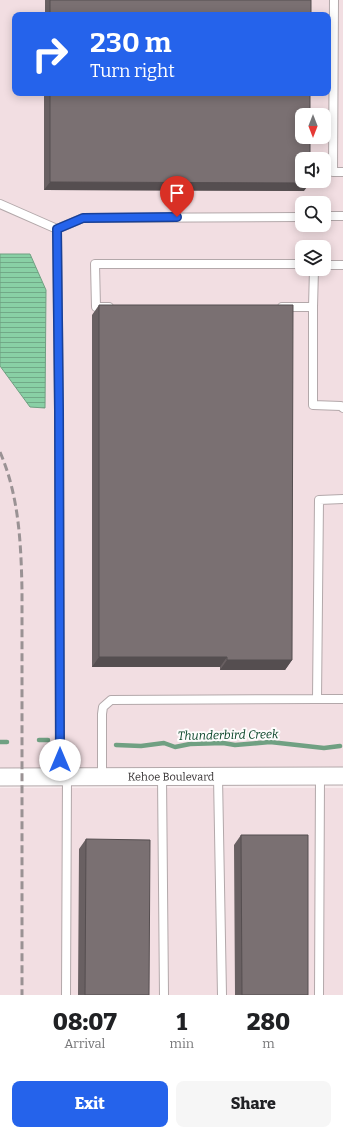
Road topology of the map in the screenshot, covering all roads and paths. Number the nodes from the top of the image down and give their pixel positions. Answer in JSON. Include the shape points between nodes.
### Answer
{"nodes":[{"id":1,"x":334,"y":0,"type":"edge"},
{"id":2,"x":343,"y":172,"type":"edge"},
{"id":3,"x":0,"y":204,"type":"edge"},
{"id":4,"x":295,"y":216,"type":"edge"},
{"id":5,"x":331,"y":216,"type":"edge"},
{"id":6,"x":343,"y":216,"type":"edge"},
{"id":7,"x":57,"y":229,"type":"junction"},
{"id":8,"x":295,"y":264,"type":"edge"},
{"id":9,"x":331,"y":265,"type":"edge"},
{"id":10,"x":343,"y":265,"type":"edge"},
{"id":11,"x":314,"y":276,"type":"edge"},
{"id":12,"x":119,"y":307,"type":"edge"},
{"id":13,"x":274,"y":307,"type":"edge"},
{"id":14,"x":313,"y":307,"type":"junction"},
{"id":15,"x":343,"y":408,"type":"edge"},
{"id":16,"x":343,"y":499,"type":"edge"},
{"id":17,"x":317,"y":699,"type":"junction"},
{"id":18,"x":343,"y":699,"type":"edge"},
{"id":19,"x":64,"y":776,"type":"junction"},
{"id":20,"x":320,"y":776,"type":"junction"},
{"id":21,"x":343,"y":776,"type":"edge"},
{"id":22,"x":0,"y":777,"type":"edge"},
{"id":23,"x":102,"y":777,"type":"junction"},
{"id":24,"x":162,"y":777,"type":"junction"},
{"id":25,"x":218,"y":777,"type":"junction"},
{"id":26,"x":66,"y":995,"type":"edge"},
{"id":27,"x":164,"y":995,"type":"edge"},
{"id":28,"x":222,"y":995,"type":"edge"},
{"id":29,"x":319,"y":995,"type":"edge"}],
"edges":[{"from":1,"to":2,"type":"lane","via":[[333,172]]},
{"from":3,"to":7,"type":"lane"},
{"from":4,"to":7,"type":"lane","via":[[83,218]]},
{"from":5,"to":6,"type":"lane"},
{"from":7,"to":19,"type":"lane"},
{"from":8,"to":12,"type":"lane","via":[[96,264],[96,307]]},
{"from":9,"to":10,"type":"lane"},
{"from":11,"to":14,"type":"lane"},
{"from":13,"to":14,"type":"lane"},
{"from":14,"to":15,"type":"lane","via":[[313,405]]},
{"from":16,"to":17,"type":"lane","via":[[319,500]]},
{"from":17,"to":18,"type":"lane"},
{"from":17,"to":23,"type":"lane","via":[[111,700],[103,707],[102,714]]},
{"from":19,"to":22,"type":"street","name":"Kehoe Boulevard"},
{"from":19,"to":23,"type":"street","name":"Kehoe Boulevard"},
{"from":19,"to":26,"type":"lane"},
{"from":20,"to":21,"type":"street","name":"Kehoe Boulevard"},
{"from":20,"to":25,"type":"street","name":"Kehoe Boulevard"},
{"from":20,"to":29,"type":"lane"},
{"from":23,"to":24,"type":"street","name":"Kehoe Boulevard"},
{"from":24,"to":25,"type":"street","name":"Kehoe Boulevard"},
{"from":24,"to":27,"type":"lane"},
{"from":25,"to":28,"type":"lane"}]}
